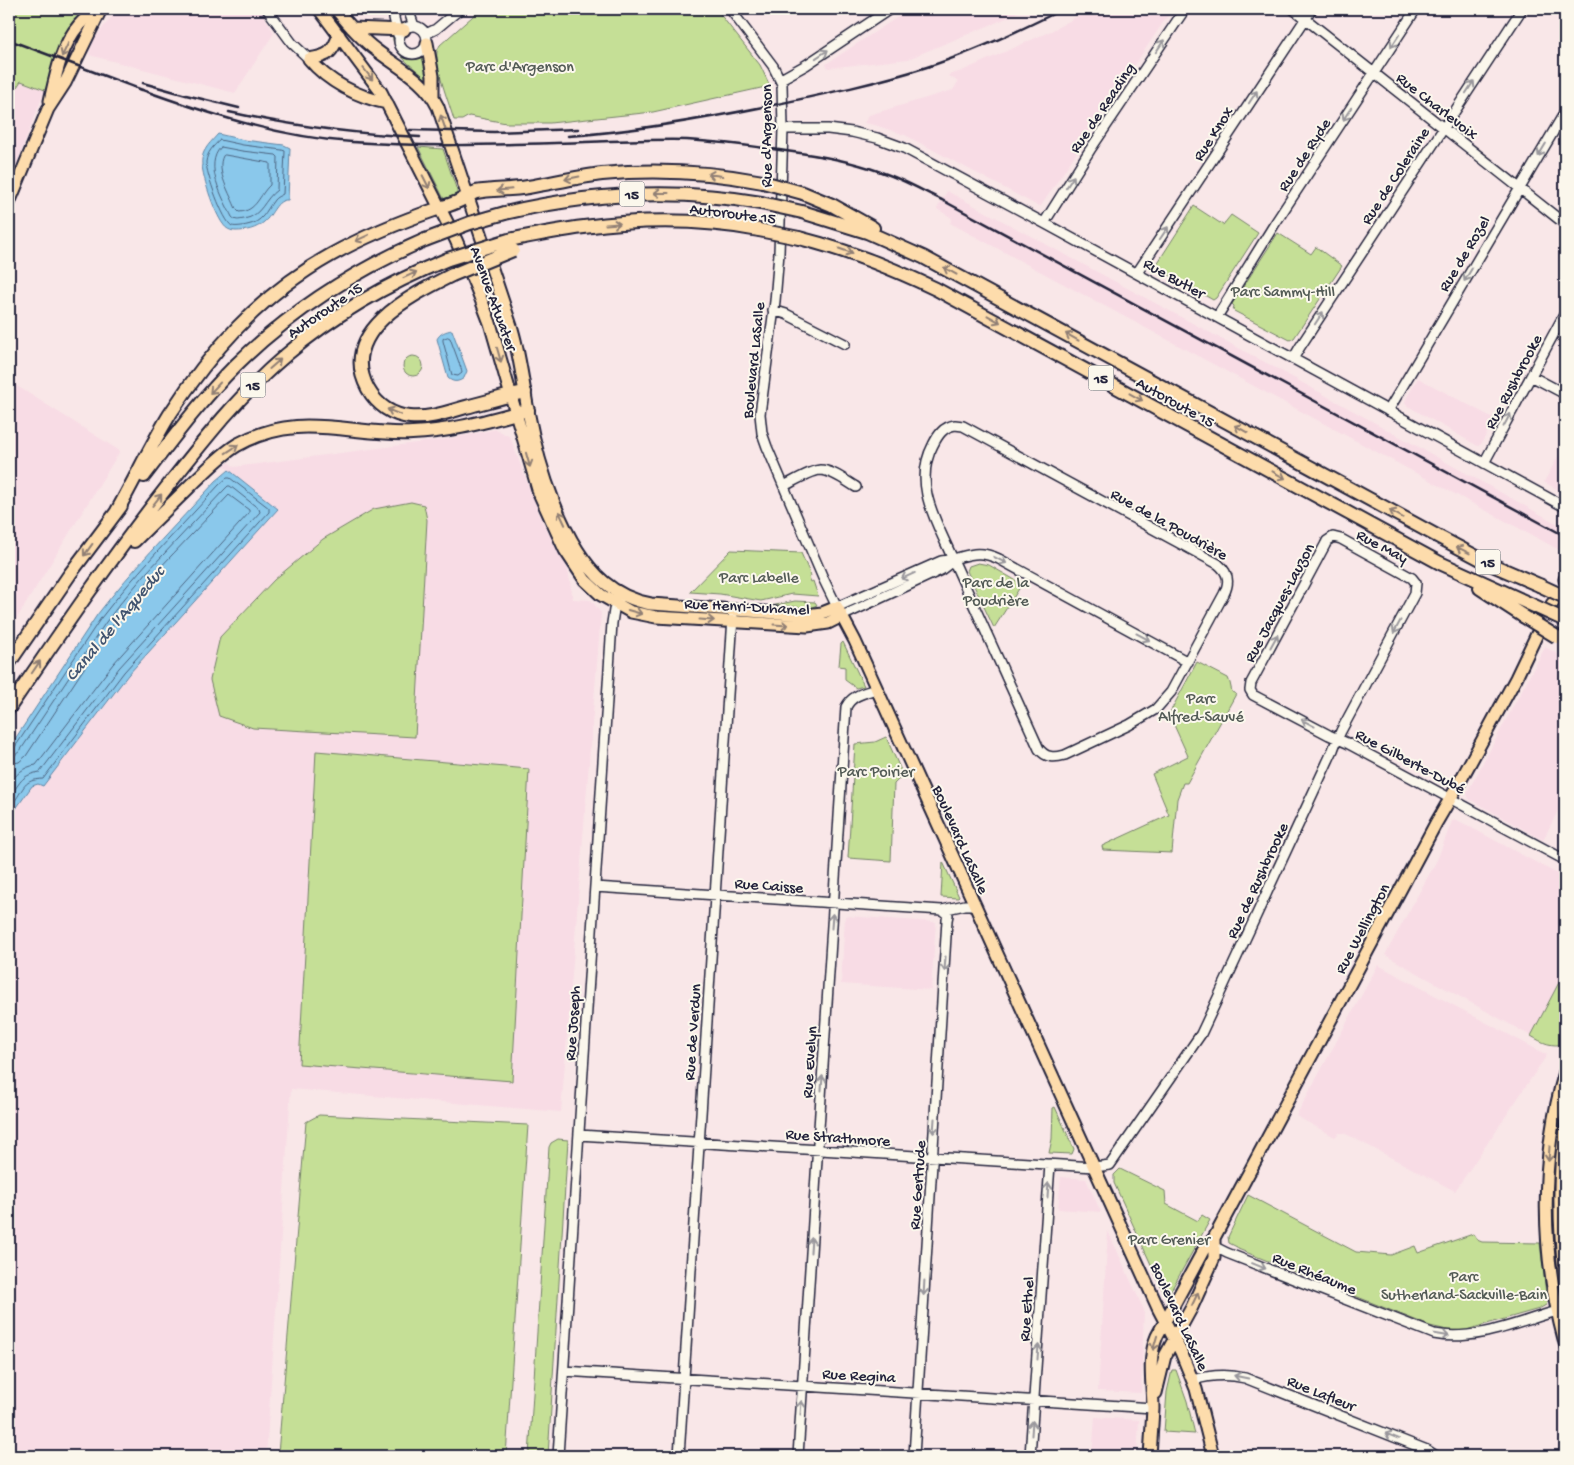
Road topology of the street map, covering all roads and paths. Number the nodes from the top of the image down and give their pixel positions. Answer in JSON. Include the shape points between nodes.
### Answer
{"nodes":[{"id":1,"x":96,"y":9,"type":"edge"},
{"id":2,"x":101,"y":9,"type":"edge"},
{"id":3,"x":267,"y":9,"type":"edge"},
{"id":4,"x":319,"y":9,"type":"edge"},
{"id":5,"x":336,"y":9,"type":"edge"},
{"id":6,"x":408,"y":9,"type":"edge"},
{"id":7,"x":460,"y":9,"type":"edge"},
{"id":8,"x":730,"y":9,"type":"edge"},
{"id":9,"x":890,"y":9,"type":"edge"},
{"id":10,"x":1185,"y":9,"type":"edge"},
{"id":11,"x":1293,"y":9,"type":"edge"},
{"id":12,"x":1312,"y":9,"type":"edge"},
{"id":13,"x":1416,"y":9,"type":"edge"},
{"id":14,"x":1522,"y":9,"type":"edge"},
{"id":15,"x":1305,"y":19,"type":"junction"},
{"id":16,"x":400,"y":25,"type":"edge"},
{"id":17,"x":352,"y":28,"type":"junction"},
{"id":18,"x":339,"y":35,"type":"junction"},
{"id":19,"x":427,"y":39,"type":"junction"},
{"id":20,"x":309,"y":59,"type":"junction"},
{"id":21,"x":1374,"y":73,"type":"junction"},
{"id":22,"x":781,"y":79,"type":"junction"},
{"id":23,"x":433,"y":97,"type":"junction"},
{"id":24,"x":387,"y":103,"type":"junction"},
{"id":25,"x":48,"y":109,"type":"junction"},
{"id":26,"x":1565,"y":112,"type":"edge"},
{"id":27,"x":1444,"y":128,"type":"junction"},
{"id":28,"x":783,"y":129,"type":"junction"},
{"id":29,"x":1519,"y":188,"type":"junction"},
{"id":30,"x":467,"y":196,"type":"junction"},
{"id":31,"x":9,"y":203,"type":"edge"},
{"id":32,"x":440,"y":208,"type":"junction"},
{"id":33,"x":780,"y":220,"type":"joint"},
{"id":34,"x":1044,"y":223,"type":"junction"},
{"id":35,"x":1565,"y":224,"type":"edge"},
{"id":36,"x":511,"y":245,"type":"junction"},
{"id":37,"x":907,"y":249,"type":"junction"},
{"id":38,"x":1137,"y":273,"type":"junction"},
{"id":39,"x":773,"y":310,"type":"junction"},
{"id":40,"x":1565,"y":313,"type":"edge"},
{"id":41,"x":1216,"y":317,"type":"junction"},
{"id":42,"x":845,"y":344,"type":"dead end"},
{"id":43,"x":1293,"y":359,"type":"junction"},
{"id":44,"x":1531,"y":376,"type":"junction"},
{"id":45,"x":525,"y":392,"type":"junction"},
{"id":46,"x":1565,"y":394,"type":"edge"},
{"id":47,"x":511,"y":395,"type":"junction"},
{"id":48,"x":1388,"y":410,"type":"junction"},
{"id":49,"x":522,"y":412,"type":"junction"},
{"id":50,"x":1484,"y":463,"type":"junction"},
{"id":51,"x":784,"y":486,"type":"junction"},
{"id":52,"x":856,"y":486,"type":"dead end"},
{"id":53,"x":1565,"y":508,"type":"edge"},
{"id":54,"x":117,"y":511,"type":"junction"},
{"id":55,"x":1333,"y":537,"type":"joint"},
{"id":56,"x":954,"y":560,"type":"junction"},
{"id":57,"x":1440,"y":563,"type":"junction"},
{"id":58,"x":107,"y":567,"type":"junction"},
{"id":59,"x":1416,"y":583,"type":"joint"},
{"id":60,"x":1565,"y":597,"type":"edge"},
{"id":61,"x":619,"y":599,"type":"junction"},
{"id":62,"x":733,"y":610,"type":"junction"},
{"id":63,"x":840,"y":611,"type":"junction"},
{"id":64,"x":1565,"y":620,"type":"edge"},
{"id":65,"x":732,"y":622,"type":"junction"},
{"id":66,"x":1538,"y":634,"type":"dead end"},
{"id":67,"x":1561,"y":640,"type":"edge"},
{"id":68,"x":1188,"y":662,"type":"junction"},
{"id":69,"x":9,"y":663,"type":"edge"},
{"id":70,"x":1251,"y":683,"type":"joint"},
{"id":71,"x":876,"y":689,"type":"junction"},
{"id":72,"x":9,"y":708,"type":"edge"},
{"id":73,"x":1338,"y":738,"type":"junction"},
{"id":74,"x":1451,"y":798,"type":"junction"},
{"id":75,"x":1565,"y":860,"type":"edge"},
{"id":76,"x":595,"y":887,"type":"junction"},
{"id":77,"x":716,"y":895,"type":"junction"},
{"id":78,"x":833,"y":903,"type":"junction"},
{"id":79,"x":975,"y":905,"type":"junction"},
{"id":80,"x":945,"y":912,"type":"junction"},
{"id":81,"x":1565,"y":1072,"type":"edge"},
{"id":82,"x":1565,"y":1131,"type":"edge"},
{"id":83,"x":579,"y":1135,"type":"junction"},
{"id":84,"x":699,"y":1142,"type":"junction"},
{"id":85,"x":817,"y":1150,"type":"junction"},
{"id":86,"x":932,"y":1157,"type":"junction"},
{"id":87,"x":1050,"y":1164,"type":"junction"},
{"id":88,"x":1094,"y":1167,"type":"junction"},
{"id":89,"x":1212,"y":1243,"type":"junction"},
{"id":90,"x":1565,"y":1279,"type":"edge"},
{"id":91,"x":1557,"y":1311,"type":"junction"},
{"id":92,"x":1165,"y":1321,"type":"junction"},
{"id":93,"x":1174,"y":1339,"type":"junction"},
{"id":94,"x":1565,"y":1343,"type":"edge"},
{"id":95,"x":564,"y":1371,"type":"junction"},
{"id":96,"x":684,"y":1379,"type":"junction"},
{"id":97,"x":1193,"y":1380,"type":"junction"},
{"id":98,"x":803,"y":1386,"type":"junction"},
{"id":99,"x":918,"y":1393,"type":"junction"},
{"id":100,"x":1034,"y":1401,"type":"junction"},
{"id":101,"x":1153,"y":1408,"type":"junction"},
{"id":102,"x":558,"y":1456,"type":"edge"},
{"id":103,"x":679,"y":1456,"type":"edge"},
{"id":104,"x":798,"y":1456,"type":"edge"},
{"id":105,"x":914,"y":1456,"type":"edge"},
{"id":106,"x":1030,"y":1456,"type":"edge"},
{"id":107,"x":1150,"y":1456,"type":"edge"},
{"id":108,"x":1213,"y":1456,"type":"edge"},
{"id":109,"x":1436,"y":1456,"type":"edge"}],
"edges":[{"from":1,"to":25,"type":"main road","one_way":true,"via":[[77,27],[64,50]]},
{"from":2,"to":25,"type":"main road"},
{"from":3,"to":20,"type":"street","via":[[292,43]]},
{"from":4,"to":18,"type":"main road","name":"Avenue Atwater"},
{"from":5,"to":17,"type":"main road","name":"Avenue Atwater"},
{"from":6,"to":16,"type":"street"},
{"from":7,"to":19,"type":"street"},
{"from":8,"to":22,"type":"street","name":"Rue d'Argenson"},
{"from":22,"to":9,"type":"street","one_way":true},
{"from":34,"to":10,"type":"street","name":"Rue de Reading","one_way":true},
{"from":11,"to":15,"type":"street","name":"Rue Charlevoix"},
{"from":12,"to":15,"type":"street","name":"Rue Knox"},
{"from":13,"to":21,"type":"street","name":"Rue de Ryde","one_way":true},
{"from":27,"to":14,"type":"street","name":"Rue de Coleraine","one_way":true},
{"from":15,"to":21,"type":"street","name":"Rue Charlevoix"},
{"from":38,"to":15,"type":"street","name":"Rue Knox","one_way":true},
{"from":16,"to":17,"type":"main road","via":[[384,29]]},
{"from":16,"to":19,"type":"street","via":[[421,28]]},
{"from":16,"to":19,"type":"street","via":[[402,49],[411,54],[421,52]]},
{"from":17,"to":23,"type":"main road","name":"Avenue Atwater","via":[[414,77]]},
{"from":18,"to":20,"type":"main road","via":[[329,54]]},
{"from":18,"to":24,"type":"main road","name":"Avenue Atwater","one_way":true},
{"from":19,"to":23,"type":"main road"},
{"from":20,"to":24,"type":"main road","via":[[335,82],[372,100]]},
{"from":21,"to":27,"type":"street","name":"Rue Charlevoix"},
{"from":21,"to":41,"type":"street","name":"Rue de Ryde","one_way":true},
{"from":22,"to":28,"type":"street","name":"Rue d'Argenson"},
{"from":30,"to":23,"type":"main road","name":"Avenue Atwater","one_way":true},
{"from":24,"to":32,"type":"main road","name":"Avenue Atwater","one_way":true},
{"from":25,"to":31,"type":"main road"},
{"from":26,"to":29,"type":"street","name":"Rue de Rozel","one_way":true},
{"from":27,"to":29,"type":"street","name":"Rue Charlevoix"},
{"from":43,"to":27,"type":"street","name":"Rue de Coleraine","one_way":true},
{"from":28,"to":33,"type":"street","name":"Rue d'Argenson"},
{"from":28,"to":34,"type":"street","name":"Rue Butler","via":[[839,130],[890,142]]},
{"from":29,"to":35,"type":"street","name":"Rue Charlevoix"},
{"from":29,"to":48,"type":"street","name":"Rue de Rozel","one_way":true},
{"from":30,"to":32,"type":"highway"},
{"from":37,"to":30,"type":"highway","one_way":true,"bridge":true,"via":[[832,205],[803,193],[763,182],[711,174],[640,172],[585,176]]},
{"from":30,"to":45,"type":"main road","name":"Avenue Atwater","via":[[512,329]]},
{"from":32,"to":47,"type":"main road","name":"Avenue Atwater","one_way":true,"via":[[477,289]]},
{"from":32,"to":54,"type":"highway","one_way":true,"via":[[372,233],[341,249],[293,279],[253,312],[219,348],[170,415]]},
{"from":33,"to":39,"type":"street","name":"Boulevard LaSalle"},
{"from":34,"to":38,"type":"street","name":"Rue Butler"},
{"from":47,"to":36,"type":"highway","one_way":true,"bridge":true,"via":[[441,414],[414,417],[383,407],[368,389],[362,372],[365,343],[372,329],[385,316],[403,302]]},
{"from":36,"to":57,"type":"highway","name":"Autoroute 15","number":"15","one_way":true,"bridge":true,"via":[[565,230],[657,222],[704,223],[759,230],[832,246],[936,289]]},
{"from":58,"to":36,"type":"highway","name":"Autoroute 15","number":"15","one_way":true,"bridge":true,"via":[[230,409],[273,366],[310,336],[400,280],[448,259]]},
{"from":37,"to":54,"type":"highway","name":"Autoroute 15","number":"15","one_way":true,"bridge":true,"via":[[867,232],[802,212],[726,197],[690,194],[627,194],[570,200],[470,223],[385,258],[345,280],[261,342],[196,410]]},
{"from":60,"to":37,"type":"highway","name":"Autoroute 15","number":"15","one_way":true,"bridge":true,"via":[[1438,537]]},
{"from":38,"to":41,"type":"street","name":"Rue Butler"},
{"from":39,"to":42,"type":"street"},
{"from":39,"to":51,"type":"street","name":"Boulevard LaSalle","via":[[760,419],[764,439]]},
{"from":40,"to":44,"type":"street","name":"Rue Rushbrooke"},
{"from":41,"to":43,"type":"street","name":"Rue Butler"},
{"from":43,"to":48,"type":"street","name":"Rue Butler"},
{"from":44,"to":46,"type":"street"},
{"from":50,"to":44,"type":"street","name":"Rue Rushbrooke","one_way":true},
{"from":45,"to":47,"type":"highway"},
{"from":45,"to":49,"type":"main road","name":"Avenue Atwater"},
{"from":47,"to":49,"type":"main road","name":"Avenue Atwater"},
{"from":48,"to":50,"type":"street","name":"Rue Butler"},
{"from":58,"to":49,"type":"highway","one_way":true,"via":[[216,461],[258,435],[305,426],[398,434],[429,432]]},
{"from":49,"to":61,"type":"main road","name":"Avenue Atwater","via":[[539,493],[565,550],[585,580],[601,595]]},
{"from":50,"to":53,"type":"street","name":"Rue Butler"},
{"from":51,"to":52,"type":"street","via":[[820,470]]},
{"from":51,"to":63,"type":"street","name":"Boulevard LaSalle"},
{"from":54,"to":69,"type":"highway","name":"Autoroute 15","number":"15","one_way":true},
{"from":55,"to":59,"type":"street","name":"Rue May","via":[[1408,575]]},
{"from":70,"to":55,"type":"street","name":"Rue Jacques-Lauzon","one_way":true,"via":[[1327,541]]},
{"from":56,"to":63,"type":"street","name":"Rue Henri-Duhamel","via":[[941,570]]},
{"from":56,"to":68,"type":"street","name":"Rue Henri-Duhamel","one_way":true,"via":[[974,553],[990,555]]},
{"from":56,"to":68,"type":"street","name":"Rue de la Poudrière","via":[[1039,749],[1046,756],[1065,755],[1149,714],[1167,697]]},
{"from":56,"to":68,"type":"street","name":"Rue de la Poudrière","via":[[930,507],[924,471],[938,435],[946,427],[955,425],[963,426],[1223,567],[1229,581],[1227,588]]},
{"from":57,"to":64,"type":"highway","name":"Autoroute 15","number":"15","bridge":true},
{"from":57,"to":67,"type":"highway","bridge":true},
{"from":72,"to":58,"type":"highway","name":"Autoroute 15","number":"15","one_way":true},
{"from":59,"to":73,"type":"street","name":"Rue de Rushbrooke","one_way":true,"via":[[1415,593]]},
{"from":61,"to":62,"type":"main road","name":"Rue Henri-Duhamel"},
{"from":61,"to":65,"type":"main road","name":"Rue Henri-Duhamel","one_way":true,"via":[[637,613],[656,617]]},
{"from":61,"to":76,"type":"street","name":"Rue Joseph","via":[[612,623]]},
{"from":62,"to":63,"type":"main road","name":"Rue Henri-Duhamel","via":[[806,615]]},
{"from":62,"to":65,"type":"street","name":"Rue de Verdun"},
{"from":65,"to":63,"type":"main road","name":"Rue Henri-Duhamel","one_way":true,"via":[[807,626],[828,623]]},
{"from":63,"to":71,"type":"main road","name":"Boulevard LaSalle"},
{"from":65,"to":77,"type":"street","name":"Rue de Verdun"},
{"from":66,"to":74,"type":"main road","name":"Rue Wellington"},
{"from":73,"to":70,"type":"street","name":"Rue Gilberte-Dubé","one_way":true,"via":[[1253,695]]},
{"from":71,"to":78,"type":"street","name":"Rue Evelyn","via":[[855,696],[846,708]]},
{"from":71,"to":79,"type":"main road","name":"Boulevard LaSalle"},
{"from":73,"to":74,"type":"street","name":"Rue Gilberte-Dubé"},
{"from":73,"to":88,"type":"street","name":"Rue de Rushbrooke","via":[[1201,1034],[1112,1162],[1107,1167]]},
{"from":74,"to":75,"type":"street","name":"Rue Gilberte-Dubé"},
{"from":74,"to":89,"type":"main road","name":"Rue Wellington"},
{"from":76,"to":77,"type":"street","name":"Rue Caisse"},
{"from":76,"to":83,"type":"street","name":"Rue Joseph"},
{"from":77,"to":78,"type":"street","name":"Rue Caisse"},
{"from":77,"to":84,"type":"street","name":"Rue de Verdun"},
{"from":78,"to":80,"type":"street","name":"Rue Caisse"},
{"from":85,"to":78,"type":"street","name":"Rue Evelyn","one_way":true},
{"from":79,"to":80,"type":"street","name":"Rue Caisse"},
{"from":79,"to":88,"type":"main road","name":"Boulevard LaSalle"},
{"from":80,"to":86,"type":"street","name":"Rue Gertrude","one_way":true},
{"from":81,"to":91,"type":"main road","one_way":true,"via":[[1551,1136],[1547,1191],[1547,1237]]},
{"from":82,"to":90,"type":"main road","via":[[1559,1204]]},
{"from":83,"to":84,"type":"street","name":"Rue Strathmore"},
{"from":83,"to":95,"type":"street","name":"Rue Joseph"},
{"from":84,"to":85,"type":"street","name":"Rue Strathmore"},
{"from":84,"to":96,"type":"street","name":"Rue de Verdun"},
{"from":85,"to":86,"type":"street","name":"Rue Strathmore"},
{"from":98,"to":85,"type":"street","name":"Rue Evelyn","one_way":true},
{"from":86,"to":87,"type":"street","name":"Rue Strathmore"},
{"from":86,"to":99,"type":"street","name":"Rue Gertrude","one_way":true},
{"from":87,"to":88,"type":"street","name":"Rue Strathmore"},
{"from":100,"to":87,"type":"street","name":"Rue Ethel","one_way":true},
{"from":88,"to":92,"type":"main road","name":"Boulevard LaSalle"},
{"from":89,"to":91,"type":"street","name":"Rue Rhéaume","one_way":true,"via":[[1434,1334],[1456,1337],[1476,1334]]},
{"from":89,"to":92,"type":"main road","name":"Rue Wellington","via":[[1204,1249]]},
{"from":93,"to":89,"type":"main road","name":"Rue Wellington","one_way":true,"via":[[1214,1258]]},
{"from":91,"to":94,"type":"main road"},
{"from":92,"to":93,"type":"main road","name":"Boulevard LaSalle"},
{"from":92,"to":101,"type":"main road","name":"Rue Wellington","one_way":true,"via":[[1154,1346]]},
{"from":93,"to":97,"type":"main road","name":"Boulevard LaSalle"},
{"from":93,"to":101,"type":"main road","name":"Rue Wellington","via":[[1166,1356]]},
{"from":95,"to":96,"type":"street","name":"Rue Regina"},
{"from":95,"to":102,"type":"street","name":"Rue Joseph"},
{"from":96,"to":98,"type":"street","name":"Rue Regina"},
{"from":96,"to":103,"type":"street","name":"Rue de Verdun"},
{"from":97,"to":108,"type":"main road","name":"Boulevard LaSalle"},
{"from":109,"to":97,"type":"street","name":"Rue Lafleur","one_way":true,"via":[[1245,1378],[1215,1375]]},
{"from":98,"to":99,"type":"street","name":"Rue Regina"},
{"from":104,"to":98,"type":"street","name":"Rue Evelyn","one_way":true},
{"from":99,"to":100,"type":"street","name":"Rue Regina"},
{"from":99,"to":105,"type":"street","name":"Rue Gertrude"},
{"from":100,"to":101,"type":"street","name":"Rue Regina"},
{"from":106,"to":100,"type":"street","name":"Rue Ethel","one_way":true},
{"from":101,"to":107,"type":"main road","name":"Rue Wellington"}]}
